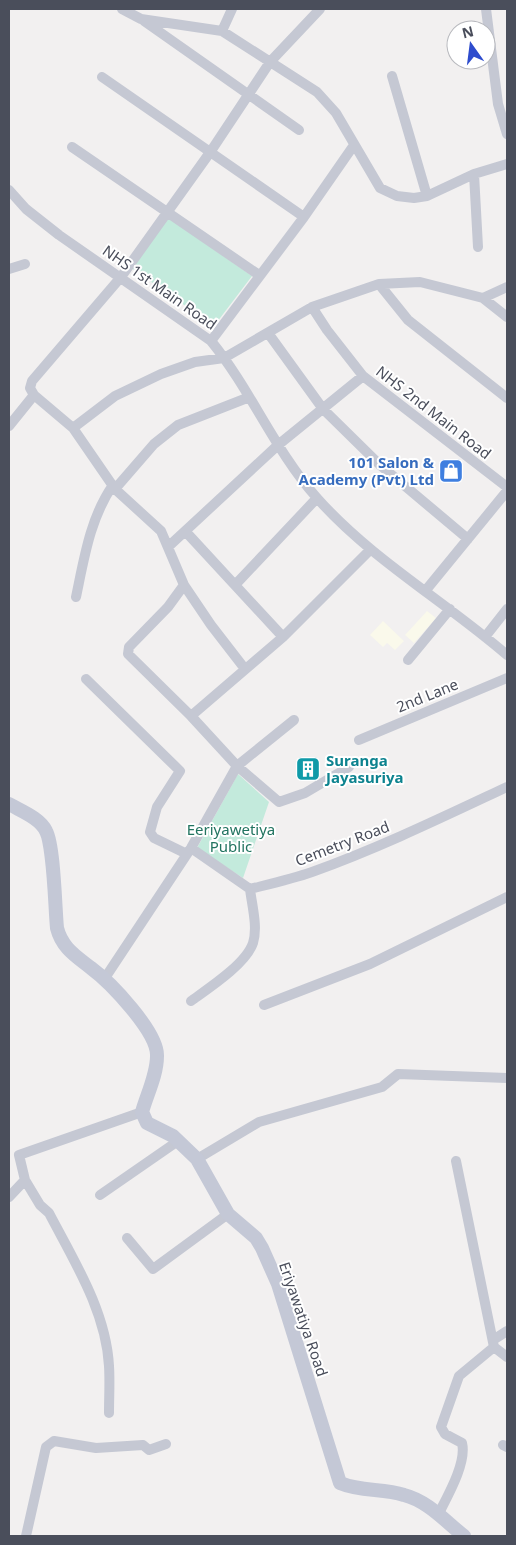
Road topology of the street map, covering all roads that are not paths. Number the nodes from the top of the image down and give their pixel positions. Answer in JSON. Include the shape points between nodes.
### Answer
{"nodes":[{"id":1,"x":122,"y":9,"type":"edge"},
{"id":2,"x":232,"y":9,"type":"edge"},
{"id":3,"x":320,"y":9,"type":"edge"},
{"id":4,"x":486,"y":9,"type":"edge"},
{"id":5,"x":141,"y":19,"type":"junction"},
{"id":6,"x":222,"y":30,"type":"junction"},
{"id":7,"x":270,"y":62,"type":"junction"},
{"id":8,"x":392,"y":76,"type":"dead end"},
{"id":9,"x":102,"y":77,"type":"dead end"},
{"id":10,"x":249,"y":94,"type":"junction"},
{"id":11,"x":299,"y":130,"type":"dead end"},
{"id":12,"x":507,"y":134,"type":"edge"},
{"id":13,"x":354,"y":145,"type":"junction"},
{"id":14,"x":72,"y":147,"type":"dead end"},
{"id":15,"x":211,"y":151,"type":"junction"},
{"id":16,"x":507,"y":164,"type":"edge"},
{"id":17,"x":474,"y":174,"type":"junction"},
{"id":18,"x":9,"y":190,"type":"edge"},
{"id":19,"x":428,"y":196,"type":"junction"},
{"id":20,"x":168,"y":211,"type":"junction"},
{"id":21,"x":304,"y":217,"type":"junction"},
{"id":22,"x":478,"y":247,"type":"dead end"},
{"id":23,"x":25,"y":264,"type":"dead end"},
{"id":24,"x":9,"y":269,"type":"edge"},
{"id":25,"x":259,"y":275,"type":"junction"},
{"id":26,"x":120,"y":277,"type":"junction"},
{"id":27,"x":379,"y":284,"type":"junction"},
{"id":28,"x":507,"y":287,"type":"edge"},
{"id":29,"x":483,"y":298,"type":"junction"},
{"id":30,"x":312,"y":306,"type":"junction"},
{"id":31,"x":507,"y":317,"type":"edge"},
{"id":32,"x":268,"y":333,"type":"junction"},
{"id":33,"x":211,"y":342,"type":"junction"},
{"id":34,"x":224,"y":358,"type":"junction"},
{"id":35,"x":363,"y":376,"type":"junction"},
{"id":36,"x":34,"y":395,"type":"junction"},
{"id":37,"x":247,"y":398,"type":"junction"},
{"id":38,"x":507,"y":398,"type":"edge"},
{"id":39,"x":323,"y":409,"type":"junction"},
{"id":40,"x":9,"y":426,"type":"edge"},
{"id":41,"x":73,"y":428,"type":"junction"},
{"id":42,"x":278,"y":445,"type":"junction"},
{"id":43,"x":114,"y":487,"type":"junction"},
{"id":44,"x":507,"y":489,"type":"edge"},
{"id":45,"x":317,"y":498,"type":"junction"},
{"id":46,"x":186,"y":532,"type":"junction"},
{"id":47,"x":468,"y":539,"type":"junction"},
{"id":48,"x":169,"y":546,"type":"junction"},
{"id":49,"x":370,"y":550,"type":"junction"},
{"id":50,"x":184,"y":585,"type":"junction"},
{"id":51,"x":235,"y":585,"type":"junction"},
{"id":52,"x":426,"y":590,"type":"junction"},
{"id":53,"x":76,"y":597,"type":"dead end"},
{"id":54,"x":507,"y":608,"type":"edge"},
{"id":55,"x":450,"y":609,"type":"junction"},
{"id":56,"x":282,"y":637,"type":"junction"},
{"id":57,"x":485,"y":637,"type":"junction"},
{"id":58,"x":507,"y":655,"type":"edge"},
{"id":59,"x":408,"y":660,"type":"dead end"},
{"id":60,"x":245,"y":669,"type":"junction"},
{"id":61,"x":507,"y":678,"type":"edge"},
{"id":62,"x":86,"y":679,"type":"dead end"},
{"id":63,"x":191,"y":716,"type":"junction"},
{"id":64,"x":294,"y":720,"type":"dead end"},
{"id":65,"x":358,"y":740,"type":"dead end"},
{"id":66,"x":237,"y":766,"type":"junction"},
{"id":67,"x":349,"y":767,"type":"dead end"},
{"id":68,"x":507,"y":787,"type":"edge"},
{"id":69,"x":9,"y":804,"type":"edge"},
{"id":70,"x":189,"y":851,"type":"junction"},
{"id":71,"x":250,"y":889,"type":"junction"},
{"id":72,"x":507,"y":897,"type":"edge"},
{"id":73,"x":105,"y":978,"type":"junction"},
{"id":74,"x":191,"y":1001,"type":"dead end"},
{"id":75,"x":264,"y":1004,"type":"dead end"},
{"id":76,"x":507,"y":1078,"type":"edge"},
{"id":77,"x":142,"y":1112,"type":"junction"},
{"id":78,"x":178,"y":1141,"type":"junction"},
{"id":79,"x":197,"y":1159,"type":"junction"},
{"id":80,"x":456,"y":1161,"type":"dead end"},
{"id":81,"x":25,"y":1180,"type":"junction"},
{"id":82,"x":100,"y":1195,"type":"dead end"},
{"id":83,"x":9,"y":1197,"type":"edge"},
{"id":84,"x":228,"y":1214,"type":"junction"},
{"id":85,"x":127,"y":1238,"type":"dead end"},
{"id":86,"x":507,"y":1331,"type":"edge"},
{"id":87,"x":494,"y":1344,"type":"junction"},
{"id":88,"x":507,"y":1357,"type":"edge"},
{"id":89,"x":109,"y":1412,"type":"dead end"},
{"id":90,"x":166,"y":1444,"type":"dead end"},
{"id":91,"x":438,"y":1515,"type":"junction"},
{"id":92,"x":26,"y":1536,"type":"edge"},
{"id":93,"x":464,"y":1536,"type":"edge"}],
"edges":[{"from":1,"to":5,"type":"street"},
{"from":2,"to":6,"type":"street"},
{"from":3,"to":7,"type":"street"},
{"from":4,"to":12,"type":"street","via":[[498,104]]},
{"from":5,"to":6,"type":"street"},
{"from":5,"to":10,"type":"street"},
{"from":6,"to":7,"type":"street"},
{"from":7,"to":10,"type":"street"},
{"from":7,"to":13,"type":"street","via":[[317,92],[336,113]]},
{"from":8,"to":19,"type":"street"},
{"from":9,"to":15,"type":"street"},
{"from":10,"to":11,"type":"street"},
{"from":10,"to":15,"type":"street"},
{"from":13,"to":19,"type":"street","via":[[380,188],[397,196]]},
{"from":13,"to":21,"type":"street"},
{"from":14,"to":20,"type":"street"},
{"from":15,"to":20,"type":"street"},
{"from":15,"to":21,"type":"street"},
{"from":16,"to":17,"type":"street"},
{"from":17,"to":19,"type":"street"},
{"from":17,"to":22,"type":"street"},
{"from":18,"to":26,"type":"street","name":"NHS 1st Main Road","via":[[26,209],[59,235]]},
{"from":20,"to":25,"type":"street"},
{"from":20,"to":26,"type":"street"},
{"from":21,"to":25,"type":"street"},
{"from":23,"to":24,"type":"street"},
{"from":25,"to":33,"type":"street"},
{"from":26,"to":33,"type":"street","name":"NHS 1st Main Road"},
{"from":26,"to":36,"type":"street","via":[[32,381],[30,388]]},
{"from":27,"to":29,"type":"street","via":[[420,282]]},
{"from":27,"to":30,"type":"street"},
{"from":27,"to":38,"type":"street","via":[[408,320]]},
{"from":28,"to":29,"type":"street"},
{"from":29,"to":31,"type":"street"},
{"from":30,"to":32,"type":"street"},
{"from":30,"to":35,"type":"street","name":"NHS 2nd Main Road"},
{"from":32,"to":34,"type":"street"},
{"from":32,"to":39,"type":"street"},
{"from":33,"to":34,"type":"street","name":"NHS 1st Main Road"},
{"from":34,"to":37,"type":"street","name":"NHS 1st Main Road"},
{"from":34,"to":41,"type":"street","via":[[195,362],[161,374],[115,396]]},
{"from":35,"to":39,"type":"street"},
{"from":35,"to":44,"type":"street","name":"NHS 2nd Main Road"},
{"from":36,"to":40,"type":"street"},
{"from":36,"to":41,"type":"street"},
{"from":37,"to":42,"type":"street","name":"NHS 1st Main Road"},
{"from":37,"to":43,"type":"street","via":[[178,425],[154,444]]},
{"from":39,"to":42,"type":"street"},
{"from":39,"to":47,"type":"street","via":[[380,465]]},
{"from":41,"to":43,"type":"street"},
{"from":42,"to":45,"type":"street","name":"NHS 1st Main Road"},
{"from":42,"to":46,"type":"street"},
{"from":43,"to":48,"type":"street","via":[[161,531]]},
{"from":43,"to":53,"type":"street","via":[[104,497],[92,527]]},
{"from":44,"to":47,"type":"street"},
{"from":45,"to":49,"type":"street","name":"NHS 1st Main Road"},
{"from":45,"to":51,"type":"street"},
{"from":46,"to":48,"type":"street"},
{"from":46,"to":51,"type":"street"},
{"from":47,"to":52,"type":"street"},
{"from":48,"to":50,"type":"street"},
{"from":49,"to":52,"type":"street","name":"NHS 1st Main Road"},
{"from":49,"to":56,"type":"street"},
{"from":50,"to":60,"type":"street"},
{"from":50,"to":63,"type":"street","via":[[129,648],[128,654]]},
{"from":51,"to":56,"type":"street"},
{"from":52,"to":55,"type":"street","name":"NHS 1st Main Road"},
{"from":54,"to":57,"type":"street"},
{"from":55,"to":57,"type":"street","name":"NHS 1st Main Road"},
{"from":55,"to":59,"type":"street"},
{"from":56,"to":60,"type":"street"},
{"from":57,"to":58,"type":"street","name":"NHS 1st Main Road"},
{"from":60,"to":63,"type":"street"},
{"from":61,"to":65,"type":"street","name":"2nd Lane"},
{"from":62,"to":70,"type":"street","via":[[180,771],[157,807],[150,832],[154,838]]},
{"from":63,"to":66,"type":"street"},
{"from":64,"to":66,"type":"street"},
{"from":66,"to":67,"type":"street","via":[[279,802],[305,792]]},
{"from":66,"to":70,"type":"street"},
{"from":68,"to":71,"type":"street","name":"Cemetry Road","via":[[361,853],[311,872]]},
{"from":69,"to":73,"type":"street","via":[[36,820],[46,831],[60,940],[69,951]]},
{"from":70,"to":71,"type":"street"},
{"from":70,"to":73,"type":"street"},
{"from":71,"to":74,"type":"street","via":[[255,927],[253,944],[235,968]]},
{"from":72,"to":75,"type":"street","via":[[370,964]]},
{"from":73,"to":77,"type":"street","via":[[152,1038],[158,1054]]},
{"from":76,"to":79,"type":"street","via":[[398,1074],[382,1086],[259,1122]]},
{"from":77,"to":78,"type":"street","name":"Eriyawatiya Road","via":[[148,1123]]},
{"from":77,"to":81,"type":"street","via":[[19,1155]]},
{"from":78,"to":79,"type":"street","name":"Eriyawatiya Road"},
{"from":78,"to":82,"type":"street"},
{"from":79,"to":84,"type":"street","name":"Eriyawatiya Road"},
{"from":80,"to":87,"type":"street"},
{"from":81,"to":83,"type":"street"},
{"from":81,"to":89,"type":"street","via":[[40,1205],[49,1213],[93,1298],[109,1365]]},
{"from":84,"to":85,"type":"street","via":[[153,1269]]},
{"from":84,"to":91,"type":"street","name":"Eriyawatiya Road","via":[[256,1238],[278,1284],[340,1483],[354,1489],[404,1494]]},
{"from":86,"to":87,"type":"street"},
{"from":87,"to":88,"type":"street"},
{"from":87,"to":91,"type":"street","via":[[459,1376],[441,1427],[464,1448],[457,1476]]},
{"from":90,"to":92,"type":"street","via":[[149,1450],[143,1445],[96,1448],[54,1441],[46,1447]]},
{"from":91,"to":93,"type":"street","name":"Eriyawatiya Road"}]}
